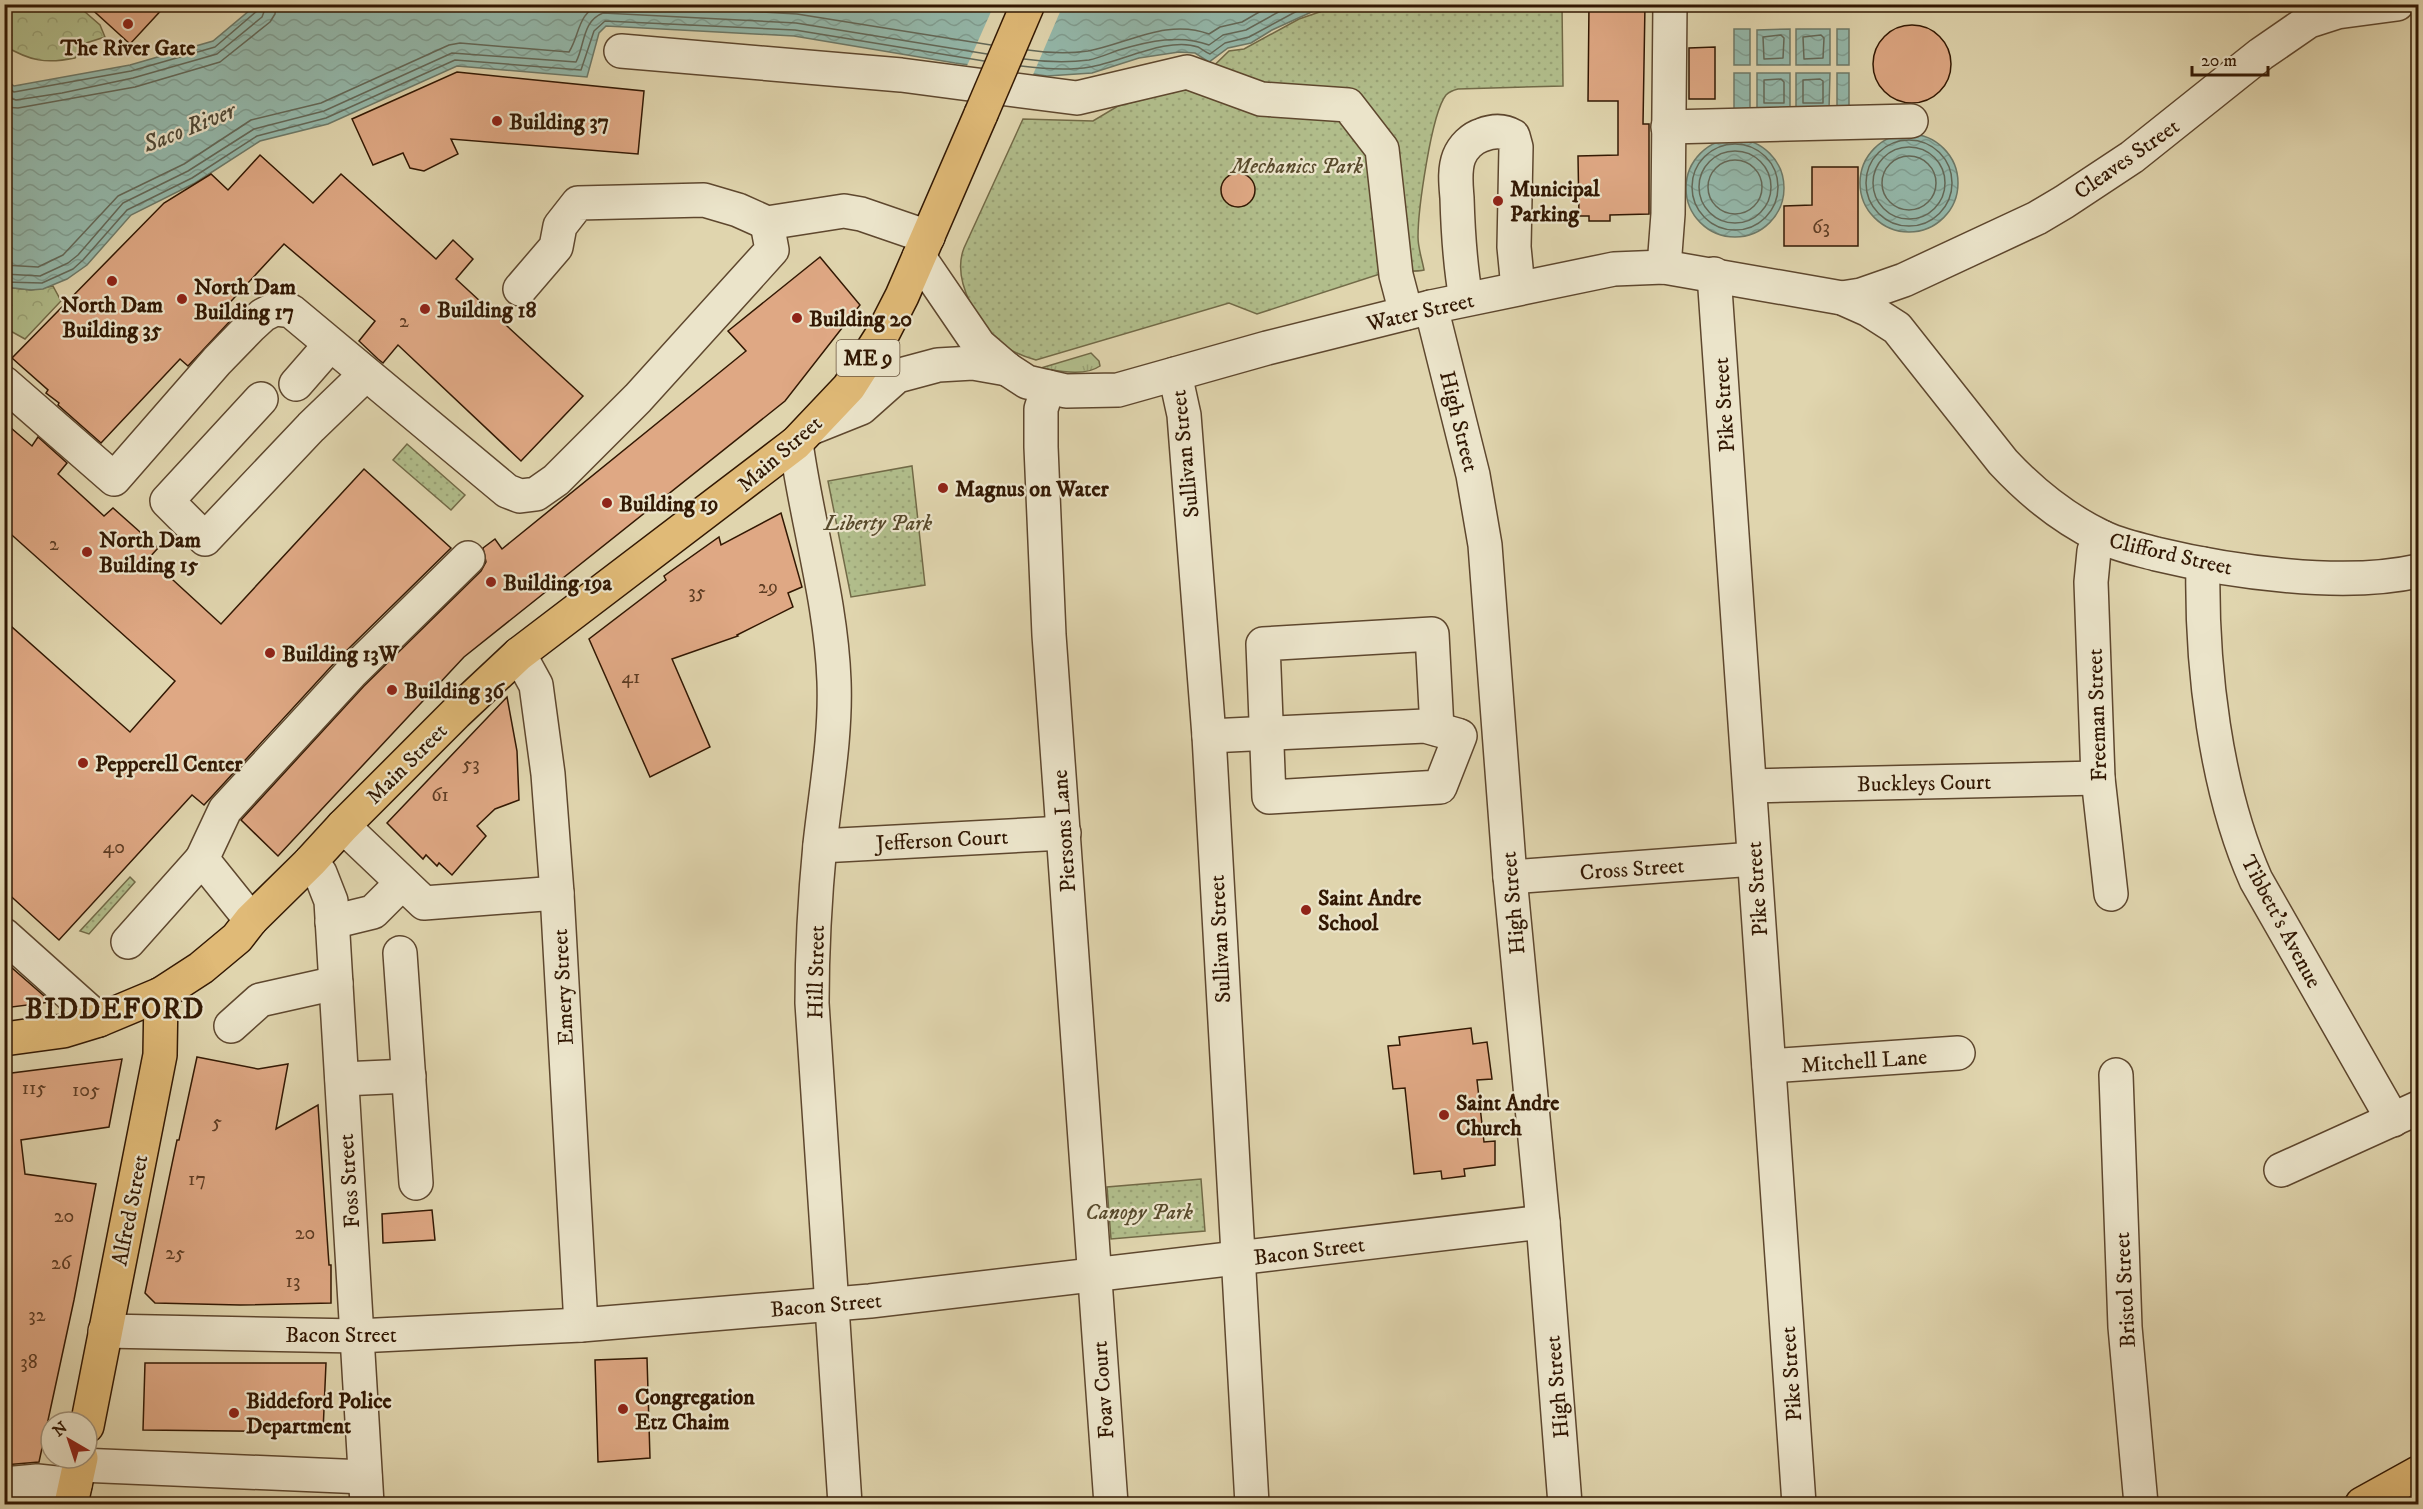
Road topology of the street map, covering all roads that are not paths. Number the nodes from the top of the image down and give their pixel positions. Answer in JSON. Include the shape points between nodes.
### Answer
{"nodes":[{"id":1,"x":1028,"y":4,"type":"edge"},
{"id":2,"x":1670,"y":4,"type":"edge"},
{"id":3,"x":2397,"y":4,"type":"edge"},
{"id":4,"x":621,"y":51,"type":"dead end"},
{"id":5,"x":1911,"y":122,"type":"dead end"},
{"id":6,"x":1668,"y":128,"type":"junction"},
{"id":7,"x":767,"y":223,"type":"junction"},
{"id":8,"x":923,"y":247,"type":"junction"},
{"id":9,"x":1664,"y":267,"type":"junction"},
{"id":10,"x":1714,"y":274,"type":"junction"},
{"id":11,"x":1518,"y":288,"type":"junction"},
{"id":12,"x":520,"y":290,"type":"dead end"},
{"id":13,"x":1842,"y":298,"type":"junction"},
{"id":14,"x":1466,"y":299,"type":"junction"},
{"id":15,"x":1418,"y":310,"type":"junction"},
{"id":16,"x":330,"y":345,"type":"junction"},
{"id":17,"x":1006,"y":369,"type":"junction"},
{"id":18,"x":366,"y":374,"type":"junction"},
{"id":19,"x":1175,"y":374,"type":"junction"},
{"id":20,"x":4,"y":383,"type":"edge"},
{"id":21,"x":296,"y":384,"type":"dead end"},
{"id":22,"x":1048,"y":387,"type":"junction"},
{"id":23,"x":261,"y":399,"type":"dead end"},
{"id":24,"x":803,"y":436,"type":"junction"},
{"id":25,"x":2102,"y":537,"type":"junction"},
{"id":26,"x":468,"y":558,"type":"dead end"},
{"id":27,"x":2203,"y":564,"type":"junction"},
{"id":28,"x":2418,"y":571,"type":"edge"},
{"id":29,"x":519,"y":654,"type":"junction"},
{"id":30,"x":1448,"y":732,"type":"junction"},
{"id":31,"x":1267,"y":733,"type":"junction"},
{"id":32,"x":1209,"y":735,"type":"junction"},
{"id":33,"x":1500,"y":750,"type":"junction"},
{"id":34,"x":2098,"y":778,"type":"junction"},
{"id":35,"x":1750,"y":786,"type":"junction"},
{"id":36,"x":343,"y":826,"type":"junction"},
{"id":37,"x":1064,"y":833,"type":"junction"},
{"id":38,"x":820,"y":846,"type":"junction"},
{"id":39,"x":202,"y":859,"type":"junction"},
{"id":40,"x":1754,"y":859,"type":"junction"},
{"id":41,"x":310,"y":862,"type":"junction"},
{"id":42,"x":1509,"y":877,"type":"junction"},
{"id":43,"x":402,"y":884,"type":"junction"},
{"id":44,"x":557,"y":893,"type":"junction"},
{"id":45,"x":2110,"y":894,"type":"dead end"},
{"id":46,"x":251,"y":920,"type":"junction"},
{"id":47,"x":332,"y":922,"type":"junction"},
{"id":48,"x":4,"y":935,"type":"edge"},
{"id":49,"x":128,"y":942,"type":"dead end"},
{"id":50,"x":400,"y":953,"type":"dead end"},
{"id":51,"x":336,"y":983,"type":"junction"},
{"id":52,"x":161,"y":994,"type":"junction"},
{"id":53,"x":99,"y":1020,"type":"junction"},
{"id":54,"x":231,"y":1026,"type":"dead end"},
{"id":55,"x":4,"y":1039,"type":"edge"},
{"id":56,"x":1958,"y":1053,"type":"dead end"},
{"id":57,"x":1769,"y":1066,"type":"junction"},
{"id":58,"x":2116,"y":1075,"type":"dead end"},
{"id":59,"x":409,"y":1076,"type":"junction"},
{"id":60,"x":342,"y":1079,"type":"junction"},
{"id":61,"x":2405,"y":1114,"type":"edge"},
{"id":62,"x":2281,"y":1170,"type":"dead end"},
{"id":63,"x":416,"y":1183,"type":"dead end"},
{"id":64,"x":1543,"y":1222,"type":"junction"},
{"id":65,"x":1237,"y":1259,"type":"junction"},
{"id":66,"x":1094,"y":1275,"type":"junction"},
{"id":67,"x":832,"y":1304,"type":"junction"},
{"id":68,"x":580,"y":1325,"type":"junction"},
{"id":69,"x":105,"y":1331,"type":"junction"},
{"id":70,"x":357,"y":1336,"type":"junction"},
{"id":71,"x":90,"y":1410,"type":"edge"},
{"id":72,"x":2418,"y":1473,"type":"edge"},
{"id":73,"x":77,"y":1478,"type":"edge"},
{"id":74,"x":4,"y":1484,"type":"edge"},
{"id":75,"x":366,"y":1491,"type":"edge"},
{"id":76,"x":845,"y":1504,"type":"edge"},
{"id":77,"x":1111,"y":1504,"type":"edge"},
{"id":78,"x":1252,"y":1504,"type":"edge"},
{"id":79,"x":1565,"y":1504,"type":"edge"},
{"id":80,"x":1799,"y":1504,"type":"edge"},
{"id":81,"x":2141,"y":1504,"type":"edge"},
{"id":82,"x":2362,"y":1504,"type":"edge"}],
"edges":[{"from":1,"to":8,"type":"main road","name":"Main Street","number":"ME 9","bridge":true},
{"from":2,"to":6,"type":"street"},
{"from":3,"to":13,"type":"street","name":"Cleaves Street","via":[[2337,12],[2309,21],[2261,54],[2132,157],[2064,202],[1904,280],[1861,296]]},
{"from":4,"to":15,"type":"street","name":"High Street","via":[[901,75],[1077,98],[1187,72],[1261,99],[1348,105],[1382,149],[1396,275]]},
{"from":5,"to":6,"type":"street"},
{"from":6,"to":9,"type":"street"},
{"from":7,"to":8,"type":"street","via":[[844,211],[861,214]]},
{"from":7,"to":12,"type":"street","via":[[704,200],[578,203],[560,226],[556,247]]},
{"from":7,"to":18,"type":"street","via":[[772,250],[638,398],[556,480],[536,494],[520,496],[507,491]]},
{"from":8,"to":17,"type":"street","via":[[967,329]]},
{"from":8,"to":24,"type":"main road","name":"Main Street","number":"ME 9","via":[[897,306],[865,363],[849,387]]},
{"from":9,"to":10,"type":"street","name":"Water Street"},
{"from":9,"to":11,"type":"street","name":"Water Street","via":[[1614,269]]},
{"from":10,"to":13,"type":"street","name":"Water Street"},
{"from":10,"to":35,"type":"street","name":"Pike Street"},
{"from":11,"to":14,"type":"street","name":"Water Street"},
{"from":11,"to":14,"type":"street","via":[[1516,147],[1513,136],[1496,132],[1478,136],[1466,146],[1456,170],[1459,256]]},
{"from":13,"to":25,"type":"street","name":"Clifford Street","via":[[1897,328],[2020,480],[2053,507]]},
{"from":14,"to":15,"type":"street","name":"Water Street"},
{"from":15,"to":19,"type":"street","name":"Water Street"},
{"from":15,"to":33,"type":"street","name":"High Street","via":[[1479,501]]},
{"from":16,"to":18,"type":"street"},
{"from":16,"to":20,"type":"street","via":[[291,310],[275,309],[263,315],[114,479]]},
{"from":16,"to":21,"type":"street"},
{"from":17,"to":22,"type":"street","name":"Water Street","via":[[1027,382]]},
{"from":17,"to":24,"type":"street","via":[[973,363],[938,365],[897,376],[861,408]]},
{"from":18,"to":23,"type":"street","via":[[205,539],[166,501]]},
{"from":19,"to":22,"type":"street","name":"Water Street","via":[[1118,390],[1066,391]]},
{"from":19,"to":32,"type":"street","name":"Sullivan Street","via":[[1184,415]]},
{"from":22,"to":37,"type":"street","name":"Piersons Lane","via":[[1041,409],[1041,447],[1049,635]]},
{"from":24,"to":29,"type":"main road","name":"Main Street","number":"ME 9"},
{"from":24,"to":38,"type":"street","name":"Hill Street","via":[[804,494],[817,550],[834,682],[832,746]]},
{"from":25,"to":27,"type":"street","name":"Clifford Street"},
{"from":25,"to":34,"type":"street","name":"Freeman Street","via":[[2094,551],[2091,582]]},
{"from":26,"to":39,"type":"street","via":[[351,673],[225,810]]},
{"from":27,"to":28,"type":"street","name":"Clifford Street","via":[[2318,577],[2375,577]]},
{"from":27,"to":61,"type":"street","name":"Tibbett's Avenue","via":[[2205,647],[2215,727],[2223,775],[2244,852],[2256,880]]},
{"from":29,"to":36,"type":"main road","name":"Main Street","number":"ME 9"},
{"from":29,"to":44,"type":"street","name":"Emery Street","via":[[536,685]]},
{"from":30,"to":31,"type":"street","via":[[1425,726]]},
{"from":30,"to":31,"type":"street","via":[[1440,787],[1269,797]]},
{"from":30,"to":31,"type":"street","via":[[1432,634],[1263,644]]},
{"from":30,"to":33,"type":"street"},
{"from":31,"to":32,"type":"street"},
{"from":32,"to":65,"type":"street","name":"Sullivan Street"},
{"from":33,"to":42,"type":"street","name":"High Street"},
{"from":34,"to":35,"type":"street","name":"Buckleys Court"},
{"from":34,"to":45,"type":"street","name":"Freeman Street"},
{"from":35,"to":40,"type":"street","name":"Pike Street"},
{"from":36,"to":41,"type":"main road","name":"Main Street","number":"ME 9"},
{"from":36,"to":43,"type":"street"},
{"from":37,"to":38,"type":"street","name":"Jefferson Court"},
{"from":37,"to":66,"type":"street","name":"Piersons Lane"},
{"from":38,"to":67,"type":"street","name":"Hill Street","via":[[812,1003]]},
{"from":39,"to":46,"type":"street"},
{"from":39,"to":49,"type":"street"},
{"from":40,"to":42,"type":"street","name":"Cross Street"},
{"from":40,"to":57,"type":"street","name":"Pike Street"},
{"from":41,"to":46,"type":"main road","name":"Main Street","number":"ME 9"},
{"from":41,"to":47,"type":"street","name":"Foss Street","via":[[325,883]]},
{"from":42,"to":64,"type":"street","name":"High Street"},
{"from":43,"to":44,"type":"street","via":[[424,903]]},
{"from":43,"to":47,"type":"street","via":[[373,912]]},
{"from":44,"to":68,"type":"street","name":"Emery Street"},
{"from":46,"to":52,"type":"main road","name":"Main Street","number":"ME 9","via":[[237,938],[201,968]]},
{"from":47,"to":51,"type":"street","name":"Foss Street"},
{"from":48,"to":53,"type":"street"},
{"from":50,"to":59,"type":"street"},
{"from":51,"to":54,"type":"street","via":[[260,999]]},
{"from":51,"to":60,"type":"street","name":"Foss Street"},
{"from":52,"to":53,"type":"main road","name":"Main Street"},
{"from":52,"to":69,"type":"main road","name":"Alfred Street","via":[[160,1054]]},
{"from":53,"to":55,"type":"main road","name":"Main Street"},
{"from":56,"to":57,"type":"street","name":"Mitchell Lane"},
{"from":57,"to":80,"type":"street","name":"Pike Street"},
{"from":58,"to":81,"type":"street","name":"Bristol Street","via":[[2125,1327]]},
{"from":59,"to":60,"type":"street"},
{"from":59,"to":63,"type":"street"},
{"from":60,"to":70,"type":"street","name":"Foss Street"},
{"from":61,"to":62,"type":"street"},
{"from":64,"to":65,"type":"street","name":"Bacon Street"},
{"from":64,"to":79,"type":"street","name":"High Street"},
{"from":65,"to":66,"type":"street","name":"Bacon Street"},
{"from":65,"to":78,"type":"street","name":"Sullivan Street"},
{"from":66,"to":67,"type":"street","name":"Bacon Street"},
{"from":66,"to":77,"type":"street","name":"Foav Court"},
{"from":67,"to":68,"type":"street","name":"Bacon Street"},
{"from":67,"to":76,"type":"street","name":"Hill Street"},
{"from":68,"to":70,"type":"street","name":"Bacon Street"},
{"from":69,"to":70,"type":"street","name":"Bacon Street"},
{"from":69,"to":71,"type":"main road","name":"Alfred Street"},
{"from":70,"to":75,"type":"street","name":"Foss Street"},
{"from":72,"to":82,"type":"main road"},
{"from":73,"to":74,"type":"street"},
{"from":73,"to":75,"type":"street"}]}
